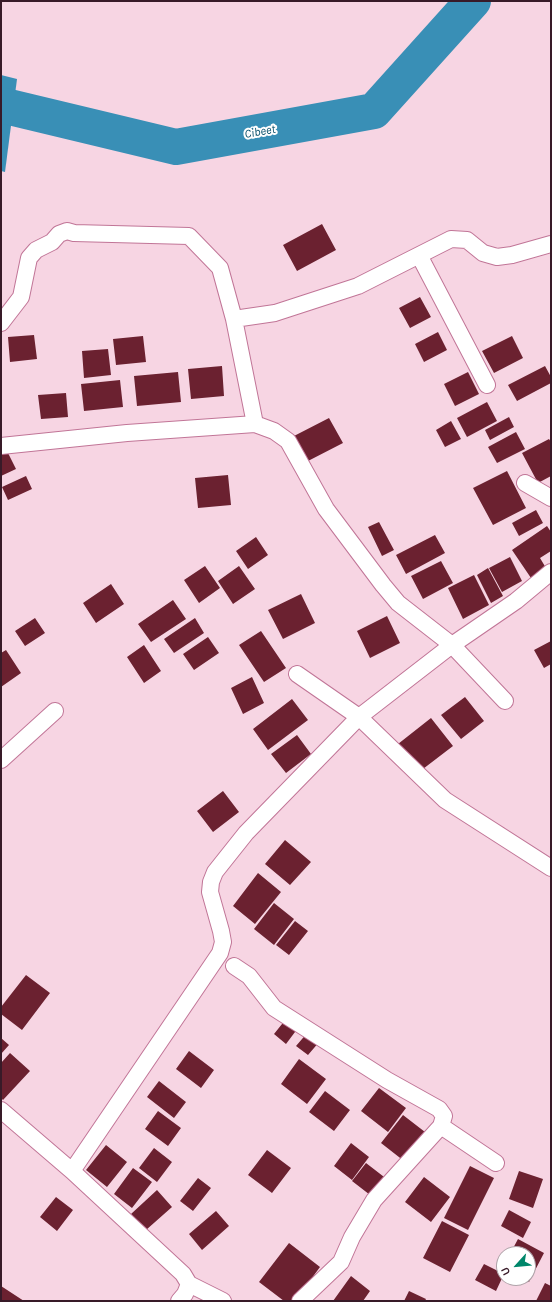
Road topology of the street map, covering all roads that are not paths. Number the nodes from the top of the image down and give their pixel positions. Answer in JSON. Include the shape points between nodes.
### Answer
{"nodes":[{"id":1,"x":551,"y":244,"type":"edge"},
{"id":2,"x":420,"y":257,"type":"junction"},
{"id":3,"x":234,"y":319,"type":"junction"},
{"id":4,"x":1,"y":323,"type":"edge"},
{"id":5,"x":487,"y":385,"type":"dead end"},
{"id":6,"x":255,"y":424,"type":"junction"},
{"id":7,"x":1,"y":446,"type":"edge"},
{"id":8,"x":525,"y":483,"type":"dead end"},
{"id":9,"x":551,"y":498,"type":"edge"},
{"id":10,"x":551,"y":572,"type":"edge"},
{"id":11,"x":452,"y":646,"type":"junction"},
{"id":12,"x":297,"y":674,"type":"dead end"},
{"id":13,"x":505,"y":701,"type":"dead end"},
{"id":14,"x":56,"y":711,"type":"dead end"},
{"id":15,"x":359,"y":717,"type":"junction"},
{"id":16,"x":1,"y":760,"type":"edge"},
{"id":17,"x":551,"y":868,"type":"edge"},
{"id":18,"x":234,"y":966,"type":"dead end"},
{"id":19,"x":1,"y":1110,"type":"edge"},
{"id":20,"x":441,"y":1126,"type":"junction"},
{"id":21,"x":496,"y":1163,"type":"dead end"},
{"id":22,"x":72,"y":1171,"type":"junction"},
{"id":23,"x":188,"y":1284,"type":"junction"},
{"id":24,"x":179,"y":1301,"type":"edge"},
{"id":25,"x":223,"y":1301,"type":"edge"},
{"id":26,"x":300,"y":1301,"type":"edge"}],
"edges":[{"from":1,"to":2,"type":"street","via":[[497,257],[483,253],[467,240],[451,239]]},
{"from":2,"to":3,"type":"street","via":[[358,286],[275,313]]},
{"from":2,"to":5,"type":"street"},
{"from":3,"to":4,"type":"street","via":[[220,268],[189,236],[67,231],[36,250],[29,258],[21,297]]},
{"from":3,"to":6,"type":"street"},
{"from":6,"to":7,"type":"street","via":[[127,433]]},
{"from":6,"to":11,"type":"street","via":[[274,431],[288,441],[326,509],[382,586],[398,603]]},
{"from":8,"to":9,"type":"street"},
{"from":10,"to":11,"type":"street","via":[[516,601]]},
{"from":11,"to":13,"type":"street"},
{"from":11,"to":15,"type":"street"},
{"from":12,"to":15,"type":"street"},
{"from":14,"to":16,"type":"street"},
{"from":15,"to":17,"type":"street","via":[[445,800]]},
{"from":15,"to":22,"type":"street","via":[[246,833],[215,872],[210,882],[210,892],[223,942],[220,953]]},
{"from":18,"to":20,"type":"street","via":[[249,976],[274,1008],[387,1080],[439,1109],[444,1116]]},
{"from":19,"to":22,"type":"street"},
{"from":20,"to":21,"type":"street"},
{"from":20,"to":26,"type":"street","via":[[374,1200],[352,1237],[341,1262]]},
{"from":22,"to":23,"type":"street","via":[[183,1274]]},
{"from":23,"to":24,"type":"street","via":[[185,1294]]},
{"from":23,"to":25,"type":"street"}]}
